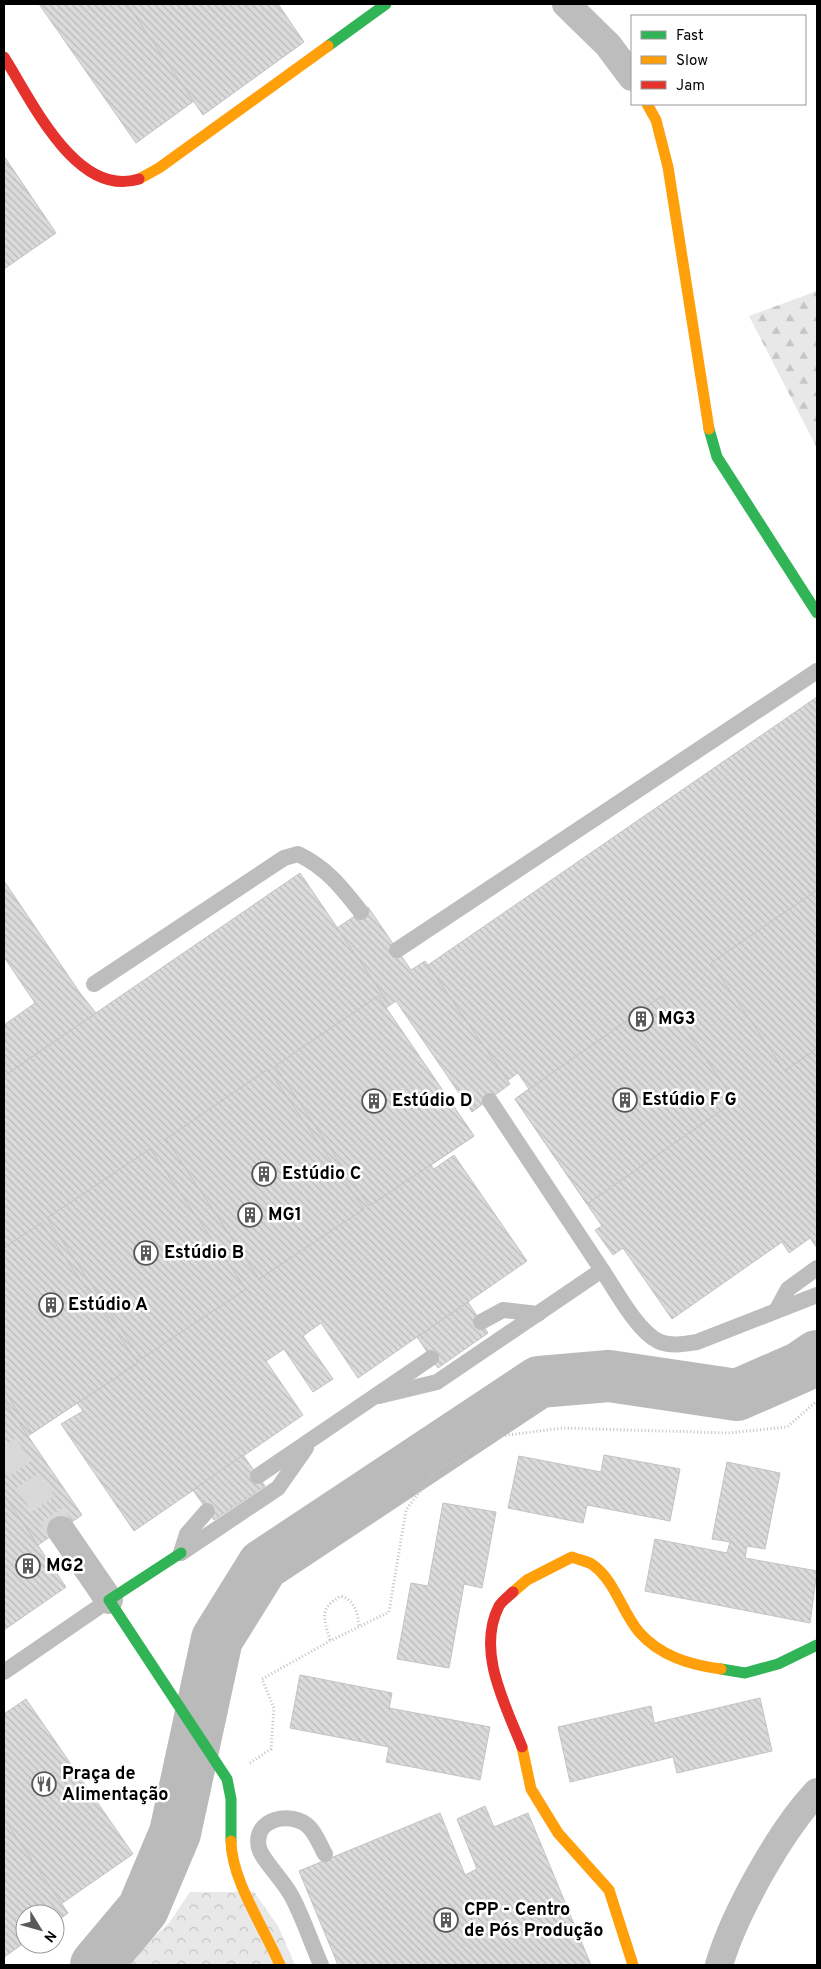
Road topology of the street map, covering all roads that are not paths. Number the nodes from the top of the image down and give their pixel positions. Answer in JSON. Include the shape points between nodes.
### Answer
{"nodes":[{"id":1,"x":386,"y":4,"type":"edge"},
{"id":2,"x":566,"y":4,"type":"edge"},
{"id":3,"x":4,"y":57,"type":"edge"},
{"id":4,"x":631,"y":76,"type":"edge"},
{"id":5,"x":648,"y":105,"type":"edge"},
{"id":6,"x":817,"y":613,"type":"edge"},
{"id":7,"x":817,"y":671,"type":"edge"},
{"id":8,"x":361,"y":912,"type":"dead end"},
{"id":9,"x":397,"y":950,"type":"dead end"},
{"id":10,"x":94,"y":984,"type":"dead end"},
{"id":11,"x":490,"y":1100,"type":"dead end"},
{"id":12,"x":817,"y":1268,"type":"edge"},
{"id":13,"x":602,"y":1270,"type":"junction"},
{"id":14,"x":817,"y":1295,"type":"edge"},
{"id":15,"x":776,"y":1311,"type":"junction"},
{"id":16,"x":538,"y":1314,"type":"junction"},
{"id":17,"x":481,"y":1322,"type":"dead end"},
{"id":18,"x":431,"y":1358,"type":"dead end"},
{"id":19,"x":379,"y":1396,"type":"junction"},
{"id":20,"x":311,"y":1441,"type":"junction"},
{"id":21,"x":258,"y":1476,"type":"dead end"},
{"id":22,"x":207,"y":1510,"type":"dead end"},
{"id":23,"x":61,"y":1530,"type":"tunnel mouth"},
{"id":24,"x":181,"y":1553,"type":"junction"},
{"id":25,"x":109,"y":1600,"type":"junction"},
{"id":26,"x":817,"y":1646,"type":"edge"},
{"id":27,"x":4,"y":1672,"type":"edge"},
{"id":28,"x":817,"y":1792,"type":"edge"},
{"id":29,"x":232,"y":1830,"type":"junction"},
{"id":30,"x":258,"y":1843,"type":"junction"},
{"id":31,"x":325,"y":1854,"type":"dead end"},
{"id":32,"x":280,"y":1965,"type":"edge"},
{"id":33,"x":321,"y":1965,"type":"edge"},
{"id":34,"x":633,"y":1965,"type":"edge"},
{"id":35,"x":719,"y":1965,"type":"edge"}],
"edges":[{"from":1,"to":3,"type":"street","via":[[159,168],[136,180],[116,181],[97,177],[77,162],[60,142]]},
{"from":2,"to":4,"type":"street","via":[[608,45]]},
{"from":5,"to":6,"type":"street","via":[[656,120],[668,167],[699,376],[717,457]]},
{"from":7,"to":9,"type":"lane"},
{"from":8,"to":10,"type":"lane","via":[[317,863],[298,854],[284,858]]},
{"from":11,"to":13,"type":"lane"},
{"from":12,"to":15,"type":"lane","via":[[788,1289]]},
{"from":13,"to":15,"type":"lane","via":[[640,1325],[658,1341],[678,1345],[697,1342]]},
{"from":13,"to":16,"type":"lane"},
{"from":14,"to":15,"type":"lane"},
{"from":16,"to":17,"type":"lane","via":[[503,1310]]},
{"from":16,"to":19,"type":"lane","via":[[437,1382]]},
{"from":18,"to":19,"type":"lane"},
{"from":19,"to":20,"type":"lane"},
{"from":20,"to":21,"type":"lane"},
{"from":20,"to":24,"type":"lane","via":[[278,1488]]},
{"from":22,"to":24,"type":"lane","via":[[187,1534]]},
{"from":23,"to":25,"type":"street"},
{"from":24,"to":25,"type":"street"},
{"from":25,"to":27,"type":"lane"},
{"from":25,"to":29,"type":"street","via":[[227,1779]]},
{"from":26,"to":34,"type":"street","via":[[778,1664],[745,1673],[700,1666],[670,1657],[640,1632],[593,1565],[572,1557],[527,1580],[500,1604],[492,1626],[490,1651],[501,1694],[523,1749],[531,1788],[558,1833],[609,1890]]},
{"from":28,"to":35,"type":"street","via":[[767,1861],[724,1948]]},
{"from":29,"to":30,"type":"lane"},
{"from":29,"to":32,"type":"street","via":[[231,1857],[238,1879]]},
{"from":30,"to":31,"type":"lane","via":[[262,1829],[269,1822],[289,1817],[309,1827]]},
{"from":30,"to":33,"type":"lane","via":[[263,1857],[291,1894]]}]}
